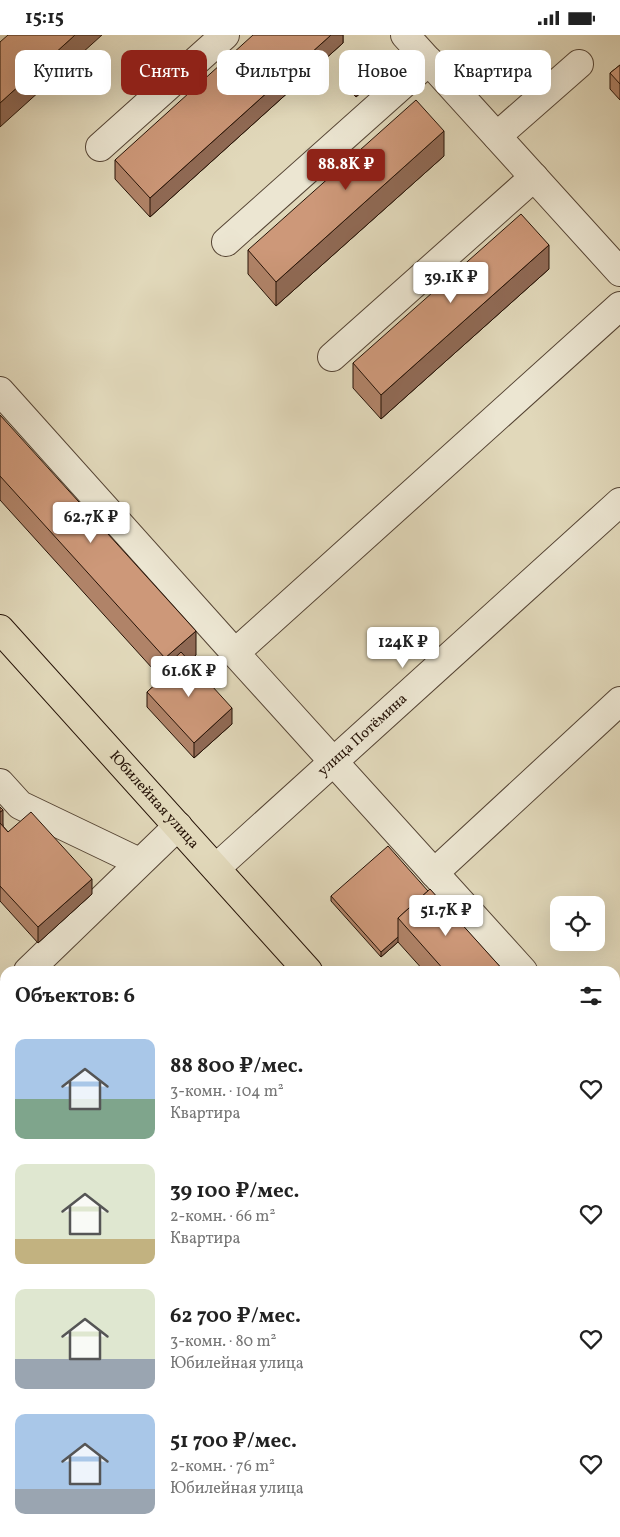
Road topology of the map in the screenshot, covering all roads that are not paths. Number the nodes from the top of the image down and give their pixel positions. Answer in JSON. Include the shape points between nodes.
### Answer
{"nodes":[{"id":1,"x":224,"y":35,"type":"edge"},
{"id":2,"x":405,"y":35,"type":"edge"},
{"id":3,"x":429,"y":61,"type":"junction"},
{"id":4,"x":579,"y":64,"type":"dead end"},
{"id":5,"x":497,"y":136,"type":"junction"},
{"id":6,"x":100,"y":147,"type":"dead end"},
{"id":7,"x":534,"y":177,"type":"junction"},
{"id":8,"x":226,"y":242,"type":"dead end"},
{"id":9,"x":620,"y":272,"type":"edge"},
{"id":10,"x":620,"y":306,"type":"edge"},
{"id":11,"x":332,"y":357,"type":"dead end"},
{"id":12,"x":0,"y":391,"type":"edge"},
{"id":13,"x":620,"y":502,"type":"edge"},
{"id":14,"x":0,"y":629,"type":"edge"},
{"id":15,"x":235,"y":653,"type":"junction"},
{"id":16,"x":620,"y":701,"type":"edge"},
{"id":17,"x":333,"y":762,"type":"junction"},
{"id":18,"x":0,"y":783,"type":"edge"},
{"id":19,"x":178,"y":826,"type":"junction"},
{"id":20,"x":139,"y":862,"type":"junction"},
{"id":21,"x":216,"y":868,"type":"junction"},
{"id":22,"x":434,"y":873,"type":"junction"},
{"id":23,"x":33,"y":966,"type":"edge"},
{"id":24,"x":304,"y":966,"type":"edge"},
{"id":25,"x":518,"y":966,"type":"edge"}],
"edges":[{"from":1,"to":6,"type":"street"},
{"from":2,"to":3,"type":"street"},
{"from":3,"to":5,"type":"street"},
{"from":3,"to":8,"type":"street"},
{"from":4,"to":5,"type":"street"},
{"from":5,"to":7,"type":"street"},
{"from":7,"to":9,"type":"street"},
{"from":7,"to":11,"type":"street"},
{"from":10,"to":15,"type":"street"},
{"from":12,"to":15,"type":"street"},
{"from":13,"to":17,"type":"street","name":"улица Потёмина"},
{"from":14,"to":19,"type":"main road","name":"Юбилейная улица"},
{"from":15,"to":17,"type":"street"},
{"from":16,"to":22,"type":"street"},
{"from":17,"to":21,"type":"street","name":"улица Потёмина"},
{"from":17,"to":22,"type":"street"},
{"from":18,"to":20,"type":"street","via":[[20,805]]},
{"from":19,"to":20,"type":"street"},
{"from":19,"to":21,"type":"main road","name":"Юбилейная улица"},
{"from":20,"to":23,"type":"street"},
{"from":21,"to":24,"type":"main road","name":"Юбилейная улица"},
{"from":22,"to":25,"type":"street"}]}
